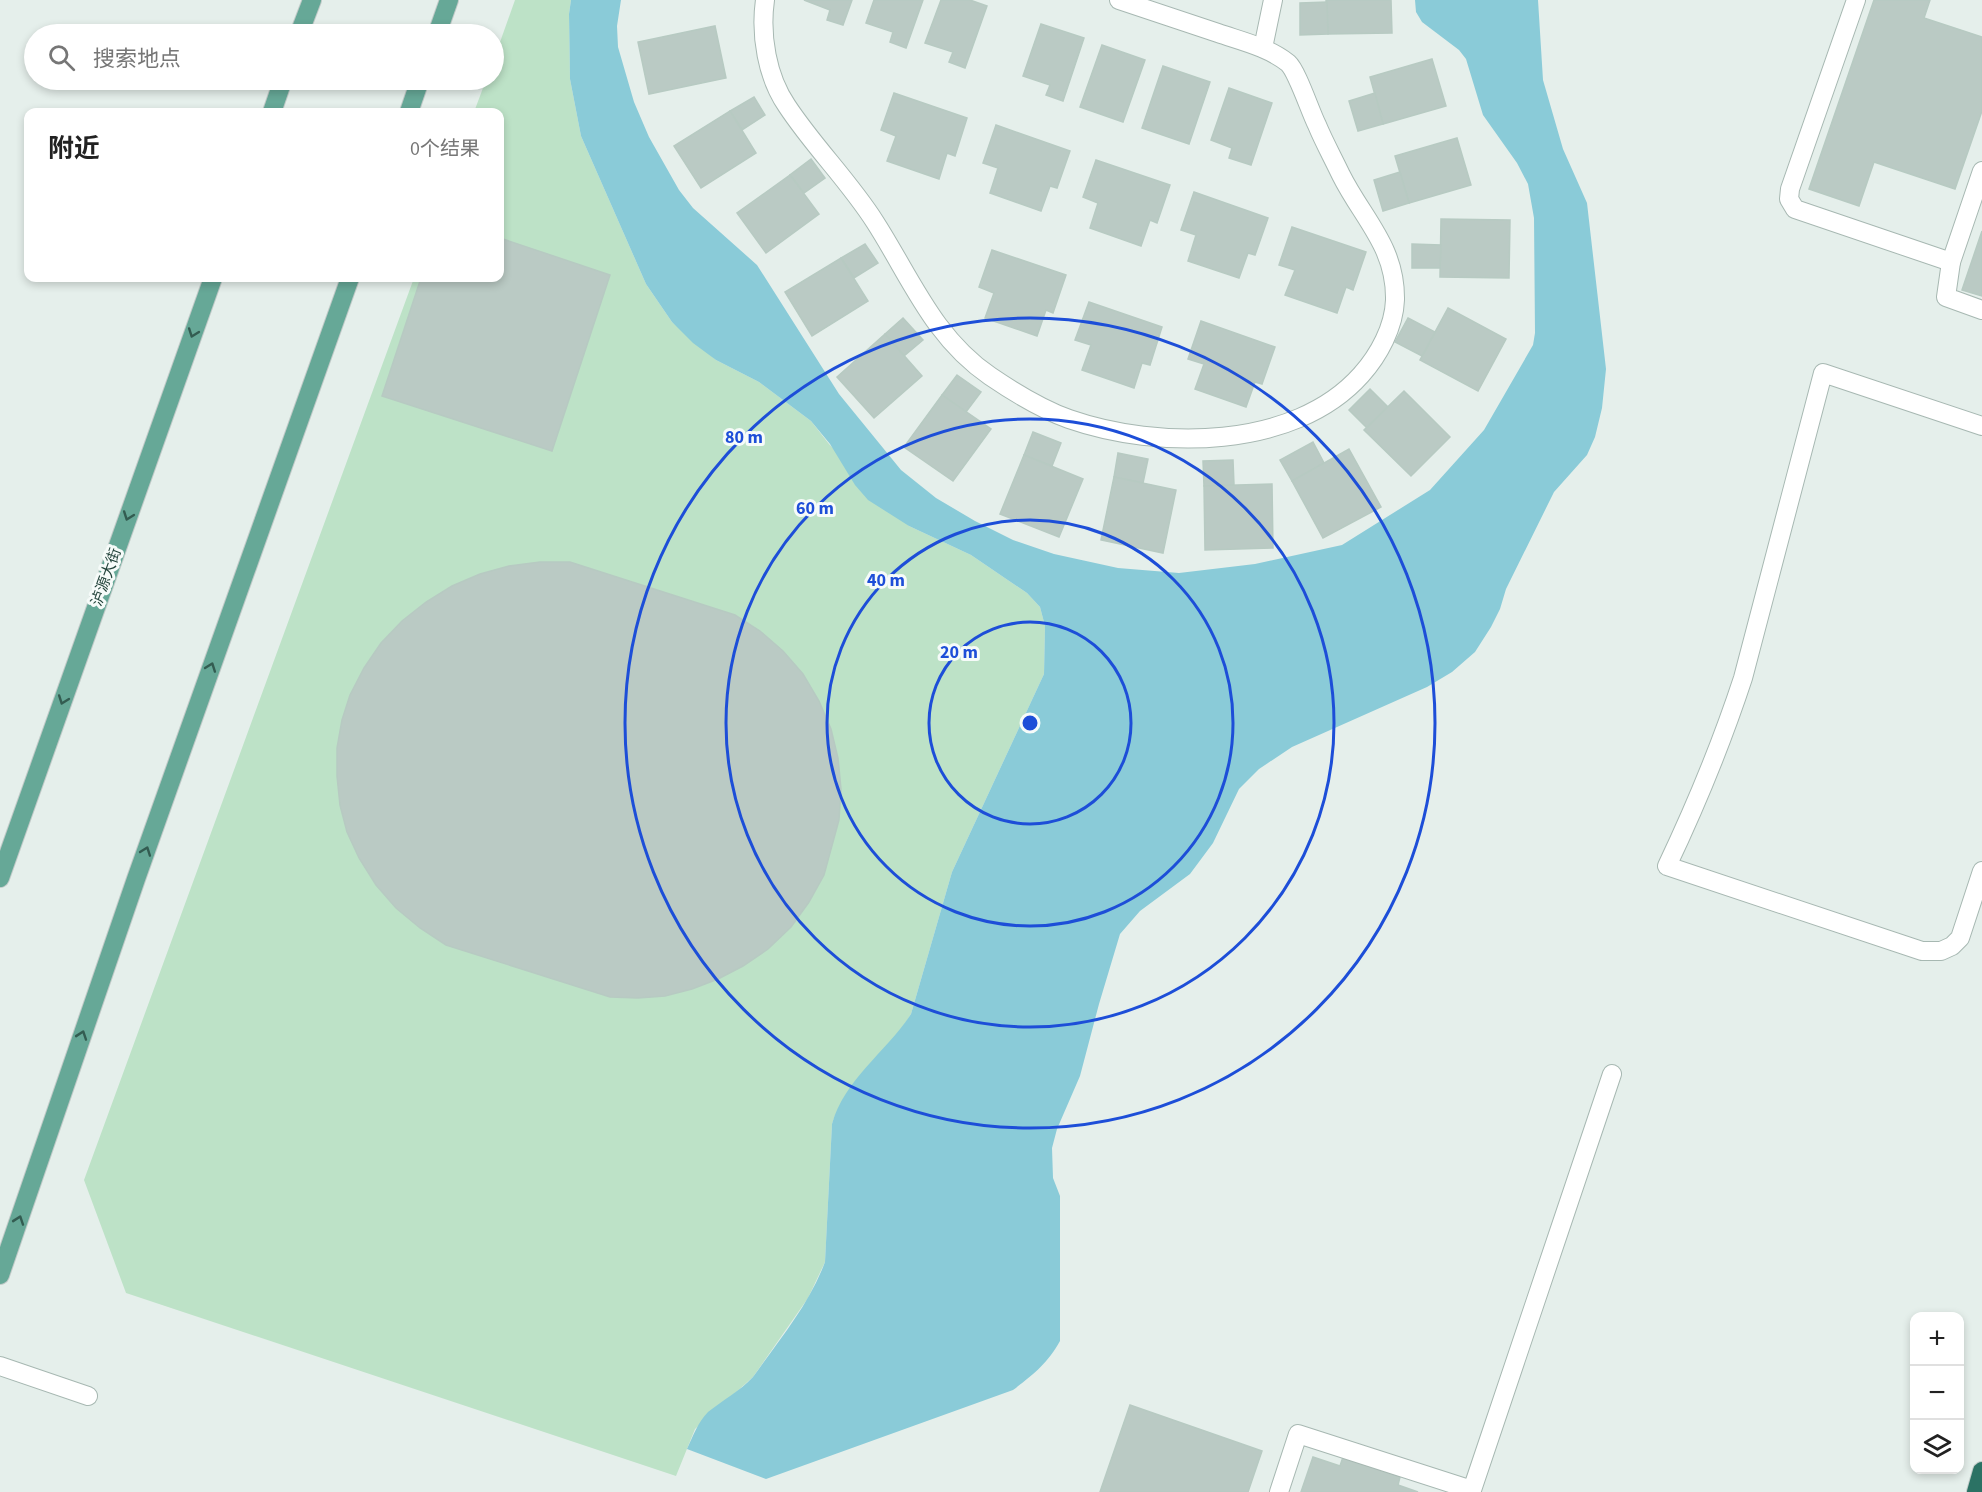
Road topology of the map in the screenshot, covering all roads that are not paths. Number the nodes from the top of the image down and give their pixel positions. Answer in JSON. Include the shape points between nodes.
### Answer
{"nodes":[{"id":1,"x":312,"y":0,"type":"edge"},
{"id":2,"x":449,"y":0,"type":"edge"},
{"id":3,"x":765,"y":0,"type":"edge"},
{"id":4,"x":1119,"y":0,"type":"edge"},
{"id":5,"x":1273,"y":0,"type":"edge"},
{"id":6,"x":1856,"y":0,"type":"edge"},
{"id":7,"x":303,"y":24,"type":"edge"},
{"id":8,"x":440,"y":24,"type":"edge"},
{"id":9,"x":1263,"y":48,"type":"junction"},
{"id":10,"x":280,"y":90,"type":"edge"},
{"id":11,"x":417,"y":90,"type":"edge"},
{"id":12,"x":273,"y":108,"type":"edge"},
{"id":13,"x":410,"y":108,"type":"edge"},
{"id":14,"x":1982,"y":171,"type":"edge"},
{"id":15,"x":1951,"y":262,"type":"junction"},
{"id":16,"x":212,"y":282,"type":"edge"},
{"id":17,"x":349,"y":282,"type":"edge"},
{"id":18,"x":1982,"y":310,"type":"edge"},
{"id":19,"x":1982,"y":426,"type":"edge"},
{"id":20,"x":1982,"y":871,"type":"edge"},
{"id":21,"x":0,"y":878,"type":"edge"},
{"id":22,"x":1612,"y":1074,"type":"dead end"},
{"id":23,"x":0,"y":1275,"type":"edge"},
{"id":24,"x":0,"y":1366,"type":"edge"},
{"id":25,"x":88,"y":1395,"type":"dead end"},
{"id":26,"x":1982,"y":1471,"type":"edge"},
{"id":27,"x":1279,"y":1492,"type":"edge"},
{"id":28,"x":1976,"y":1492,"type":"edge"}],
"edges":[{"from":1,"to":7,"type":"main road"},
{"from":2,"to":8,"type":"main road"},
{"from":3,"to":9,"type":"street","via":[[766,53],[785,105],[857,194],[940,328],[987,374],[1034,404],[1068,419],[1138,436],[1222,437],[1289,424],[1313,414],[1335,400],[1369,366],[1392,319],[1395,299],[1384,246],[1348,188],[1291,65]]},
{"from":4,"to":9,"type":"street"},
{"from":5,"to":9,"type":"street"},
{"from":6,"to":15,"type":"street","via":[[1789,199],[1795,209]]},
{"from":10,"to":12,"type":"main road"},
{"from":11,"to":13,"type":"main road"},
{"from":14,"to":15,"type":"street"},
{"from":15,"to":18,"type":"street","via":[[1946,297]]},
{"from":16,"to":21,"type":"main road","name":"泸源大街","one_way":true},
{"from":23,"to":17,"type":"main road","one_way":true},
{"from":19,"to":20,"type":"street","via":[[1822,373],[1743,678],[1727,728],[1667,866],[1932,952],[1952,946],[1960,938]]},
{"from":22,"to":27,"type":"street","via":[[1472,1490],[1298,1434]]},
{"from":24,"to":25,"type":"street"},
{"from":26,"to":28,"type":"highway"}]}
